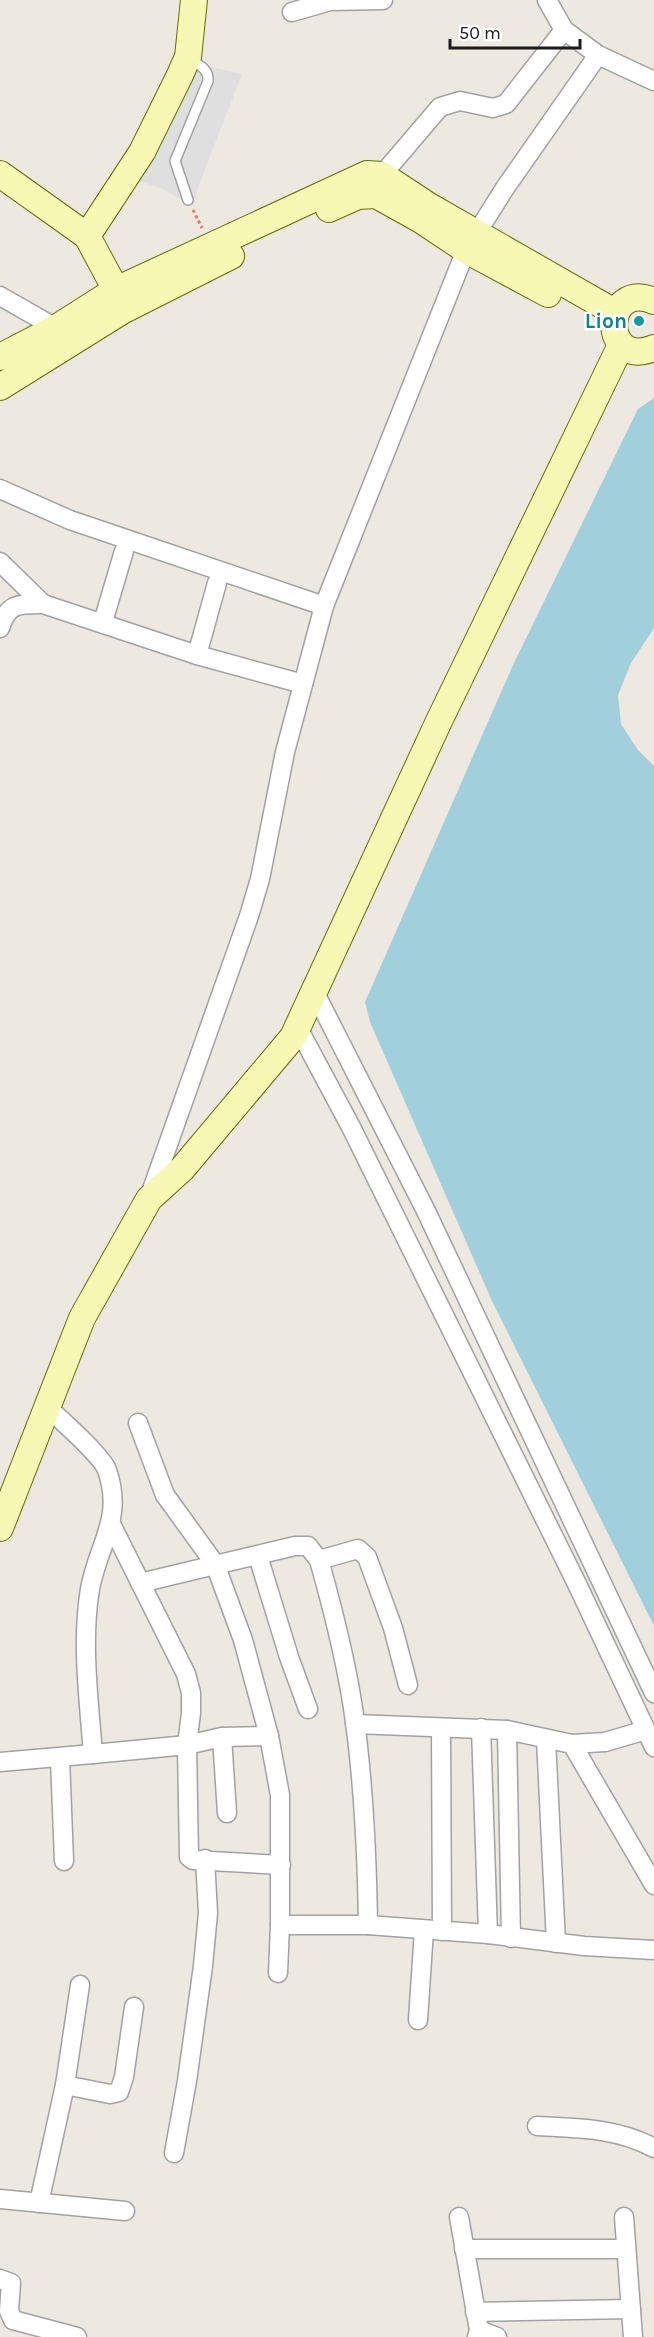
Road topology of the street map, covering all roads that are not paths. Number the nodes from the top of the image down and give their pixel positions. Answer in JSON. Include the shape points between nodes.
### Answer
{"nodes":[{"id":1,"x":194,"y":0,"type":"edge"},
{"id":2,"x":383,"y":0,"type":"edge"},
{"id":3,"x":547,"y":0,"type":"edge"},
{"id":4,"x":292,"y":12,"type":"dead end"},
{"id":5,"x":564,"y":30,"type":"junction"},
{"id":6,"x":598,"y":55,"type":"junction"},
{"id":7,"x":188,"y":57,"type":"junction"},
{"id":8,"x":654,"y":81,"type":"edge"},
{"id":9,"x":0,"y":174,"type":"edge"},
{"id":10,"x":382,"y":175,"type":"junction"},
{"id":11,"x":188,"y":200,"type":"road end"},
{"id":12,"x":87,"y":236,"type":"junction"},
{"id":13,"x":471,"y":242,"type":"junction"},
{"id":14,"x":651,"y":293,"type":"edge"},
{"id":15,"x":0,"y":296,"type":"edge"},
{"id":16,"x":119,"y":301,"type":"junction"},
{"id":17,"x":56,"y":328,"type":"junction"},
{"id":18,"x":616,"y":328,"type":"junction"},
{"id":19,"x":654,"y":348,"type":"edge"},
{"id":20,"x":0,"y":357,"type":"edge"},
{"id":21,"x":0,"y":387,"type":"edge"},
{"id":22,"x":0,"y":489,"type":"edge"},
{"id":23,"x":124,"y":551,"type":"dead end"},
{"id":24,"x":0,"y":562,"type":"edge"},
{"id":25,"x":217,"y":583,"type":"dead end"},
{"id":26,"x":43,"y":604,"type":"junction"},
{"id":27,"x":4,"y":606,"type":"edge"},
{"id":28,"x":324,"y":606,"type":"junction"},
{"id":29,"x":103,"y":622,"type":"junction"},
{"id":30,"x":0,"y":628,"type":"edge"},
{"id":31,"x":197,"y":655,"type":"junction"},
{"id":32,"x":303,"y":684,"type":"junction"},
{"id":33,"x":315,"y":993,"type":"junction"},
{"id":34,"x":298,"y":1028,"type":"junction"},
{"id":35,"x":149,"y":1199,"type":"junction"},
{"id":36,"x":47,"y":1407,"type":"junction"},
{"id":37,"x":138,"y":1423,"type":"dead end"},
{"id":38,"x":111,"y":1524,"type":"junction"},
{"id":39,"x":0,"y":1528,"type":"edge"},
{"id":40,"x":579,"y":1535,"type":"junction"},
{"id":41,"x":556,"y":1544,"type":"junction"},
{"id":42,"x":258,"y":1556,"type":"junction"},
{"id":43,"x":319,"y":1560,"type":"junction"},
{"id":44,"x":215,"y":1564,"type":"junction"},
{"id":45,"x":140,"y":1583,"type":"junction"},
{"id":46,"x":408,"y":1685,"type":"dead end"},
{"id":47,"x":654,"y":1693,"type":"edge"},
{"id":48,"x":308,"y":1709,"type":"dead end"},
{"id":49,"x":355,"y":1724,"type":"junction"},
{"id":50,"x":441,"y":1728,"type":"junction"},
{"id":51,"x":481,"y":1728,"type":"junction"},
{"id":52,"x":507,"y":1730,"type":"junction"},
{"id":53,"x":269,"y":1736,"type":"junction"},
{"id":54,"x":222,"y":1737,"type":"junction"},
{"id":55,"x":650,"y":1738,"type":"edge"},
{"id":56,"x":546,"y":1739,"type":"junction"},
{"id":57,"x":572,"y":1744,"type":"junction"},
{"id":58,"x":187,"y":1745,"type":"junction"},
{"id":59,"x":93,"y":1754,"type":"junction"},
{"id":60,"x":60,"y":1758,"type":"junction"},
{"id":61,"x":0,"y":1762,"type":"edge"},
{"id":62,"x":227,"y":1813,"type":"dead end"},
{"id":63,"x":205,"y":1860,"type":"junction"},
{"id":64,"x":64,"y":1861,"type":"dead end"},
{"id":65,"x":281,"y":1864,"type":"junction"},
{"id":66,"x":654,"y":1885,"type":"edge"},
{"id":67,"x":280,"y":1925,"type":"junction"},
{"id":68,"x":368,"y":1925,"type":"junction"},
{"id":69,"x":424,"y":1930,"type":"junction"},
{"id":70,"x":442,"y":1931,"type":"junction"},
{"id":71,"x":488,"y":1935,"type":"junction"},
{"id":72,"x":511,"y":1938,"type":"junction"},
{"id":73,"x":556,"y":1943,"type":"junction"},
{"id":74,"x":654,"y":1950,"type":"edge"},
{"id":75,"x":278,"y":1973,"type":"dead end"},
{"id":76,"x":81,"y":1985,"type":"dead end"},
{"id":77,"x":134,"y":2007,"type":"dead end"},
{"id":78,"x":418,"y":2020,"type":"dead end"},
{"id":79,"x":65,"y":2085,"type":"junction"},
{"id":80,"x":537,"y":2126,"type":"dead end"},
{"id":81,"x":654,"y":2148,"type":"edge"},
{"id":82,"x":174,"y":2153,"type":"dead end"},
{"id":83,"x":0,"y":2199,"type":"edge"},
{"id":84,"x":39,"y":2203,"type":"junction"},
{"id":85,"x":126,"y":2211,"type":"dead end"},
{"id":86,"x":459,"y":2217,"type":"dead end"},
{"id":87,"x":624,"y":2217,"type":"dead end"},
{"id":88,"x":464,"y":2249,"type":"junction"},
{"id":89,"x":626,"y":2249,"type":"junction"},
{"id":90,"x":0,"y":2279,"type":"edge"},
{"id":91,"x":631,"y":2309,"type":"junction"},
{"id":92,"x":475,"y":2312,"type":"junction"},
{"id":93,"x":478,"y":2334,"type":"edge"},
{"id":94,"x":77,"y":2337,"type":"edge"},
{"id":95,"x":497,"y":2337,"type":"edge"},
{"id":96,"x":633,"y":2337,"type":"edge"}],
"edges":[{"from":1,"to":7,"type":"street"},
{"from":2,"to":4,"type":"street","via":[[330,1]]},
{"from":3,"to":5,"type":"street"},
{"from":5,"to":6,"type":"street"},
{"from":5,"to":10,"type":"street","via":[[506,104],[493,108],[460,101],[440,107]]},
{"from":6,"to":8,"type":"street"},
{"from":6,"to":13,"type":"street"},
{"from":7,"to":11,"type":"lane","via":[[208,75],[174,160]]},
{"from":7,"to":12,"type":"street","via":[[142,152]]},
{"from":9,"to":12,"type":"street"},
{"from":10,"to":13,"type":"street"},
{"from":10,"to":16,"type":"street","via":[[367,174],[354,179],[212,246]]},
{"from":12,"to":16,"type":"street"},
{"from":13,"to":16,"type":"street","via":[[376,195],[358,196],[216,263]]},
{"from":13,"to":18,"type":"street","via":[[540,290]]},
{"from":13,"to":28,"type":"street"},
{"from":14,"to":18,"type":"street","via":[[624,302]]},
{"from":15,"to":17,"type":"street"},
{"from":16,"to":17,"type":"street"},
{"from":16,"to":21,"type":"street"},
{"from":17,"to":20,"type":"street"},
{"from":18,"to":19,"type":"street","via":[[636,351]]},
{"from":18,"to":33,"type":"street"},
{"from":22,"to":28,"type":"street","via":[[70,520]]},
{"from":23,"to":29,"type":"street"},
{"from":24,"to":26,"type":"street"},
{"from":25,"to":31,"type":"street"},
{"from":26,"to":27,"type":"street"},
{"from":26,"to":29,"type":"street"},
{"from":27,"to":30,"type":"street"},
{"from":28,"to":32,"type":"street"},
{"from":29,"to":31,"type":"street"},
{"from":31,"to":32,"type":"street"},
{"from":32,"to":35,"type":"street","via":[[249,916]]},
{"from":33,"to":34,"type":"street"},
{"from":33,"to":40,"type":"street","via":[[425,1209]]},
{"from":34,"to":35,"type":"street","via":[[182,1169]]},
{"from":34,"to":41,"type":"street","via":[[351,1127]]},
{"from":35,"to":36,"type":"street","via":[[82,1318]]},
{"from":36,"to":38,"type":"street","via":[[106,1467],[114,1498]]},
{"from":36,"to":39,"type":"street"},
{"from":37,"to":44,"type":"street","via":[[165,1495]]},
{"from":38,"to":45,"type":"street"},
{"from":38,"to":59,"type":"street","via":[[90,1589],[86,1650]]},
{"from":40,"to":41,"type":"street"},
{"from":40,"to":47,"type":"street"},
{"from":41,"to":55,"type":"street"},
{"from":42,"to":43,"type":"street","via":[[308,1546]]},
{"from":42,"to":44,"type":"street"},
{"from":42,"to":48,"type":"street"},
{"from":43,"to":46,"type":"street","via":[[358,1549],[367,1557],[393,1628]]},
{"from":43,"to":49,"type":"street"},
{"from":44,"to":45,"type":"street"},
{"from":44,"to":53,"type":"street","via":[[243,1640]]},
{"from":45,"to":58,"type":"street","via":[[186,1674],[191,1693]]},
{"from":49,"to":50,"type":"street"},
{"from":49,"to":68,"type":"street","via":[[367,1856]]},
{"from":50,"to":51,"type":"street"},
{"from":50,"to":70,"type":"street"},
{"from":51,"to":52,"type":"street"},
{"from":51,"to":71,"type":"street"},
{"from":52,"to":56,"type":"street"},
{"from":52,"to":72,"type":"street"},
{"from":53,"to":54,"type":"street"},
{"from":53,"to":65,"type":"street","via":[[280,1795]]},
{"from":54,"to":58,"type":"street"},
{"from":54,"to":62,"type":"street"},
{"from":55,"to":57,"type":"street"},
{"from":56,"to":57,"type":"street"},
{"from":56,"to":73,"type":"street"},
{"from":57,"to":66,"type":"street"},
{"from":58,"to":59,"type":"street"},
{"from":58,"to":63,"type":"street","via":[[188,1853],[193,1860]]},
{"from":59,"to":60,"type":"street"},
{"from":60,"to":61,"type":"street"},
{"from":60,"to":64,"type":"street"},
{"from":63,"to":65,"type":"street"},
{"from":63,"to":82,"type":"street","via":[[208,1913],[203,1966]]},
{"from":65,"to":67,"type":"street"},
{"from":67,"to":68,"type":"street"},
{"from":67,"to":75,"type":"street"},
{"from":68,"to":69,"type":"street"},
{"from":69,"to":70,"type":"street"},
{"from":69,"to":78,"type":"street"},
{"from":70,"to":71,"type":"street"},
{"from":71,"to":72,"type":"street"},
{"from":72,"to":73,"type":"street"},
{"from":73,"to":74,"type":"street"},
{"from":76,"to":79,"type":"street"},
{"from":77,"to":79,"type":"street","via":[[119,2092],[110,2094]]},
{"from":79,"to":84,"type":"street"},
{"from":80,"to":81,"type":"street","via":[[598,2130],[636,2138]]},
{"from":83,"to":84,"type":"street"},
{"from":84,"to":85,"type":"street"},
{"from":86,"to":88,"type":"street"},
{"from":87,"to":89,"type":"street"},
{"from":88,"to":89,"type":"street"},
{"from":88,"to":92,"type":"street"},
{"from":89,"to":91,"type":"street"},
{"from":90,"to":94,"type":"street","via":[[11,2283],[9,2311],[13,2320]]},
{"from":91,"to":92,"type":"street"},
{"from":91,"to":96,"type":"street"},
{"from":92,"to":93,"type":"street"},
{"from":93,"to":95,"type":"street"}]}
